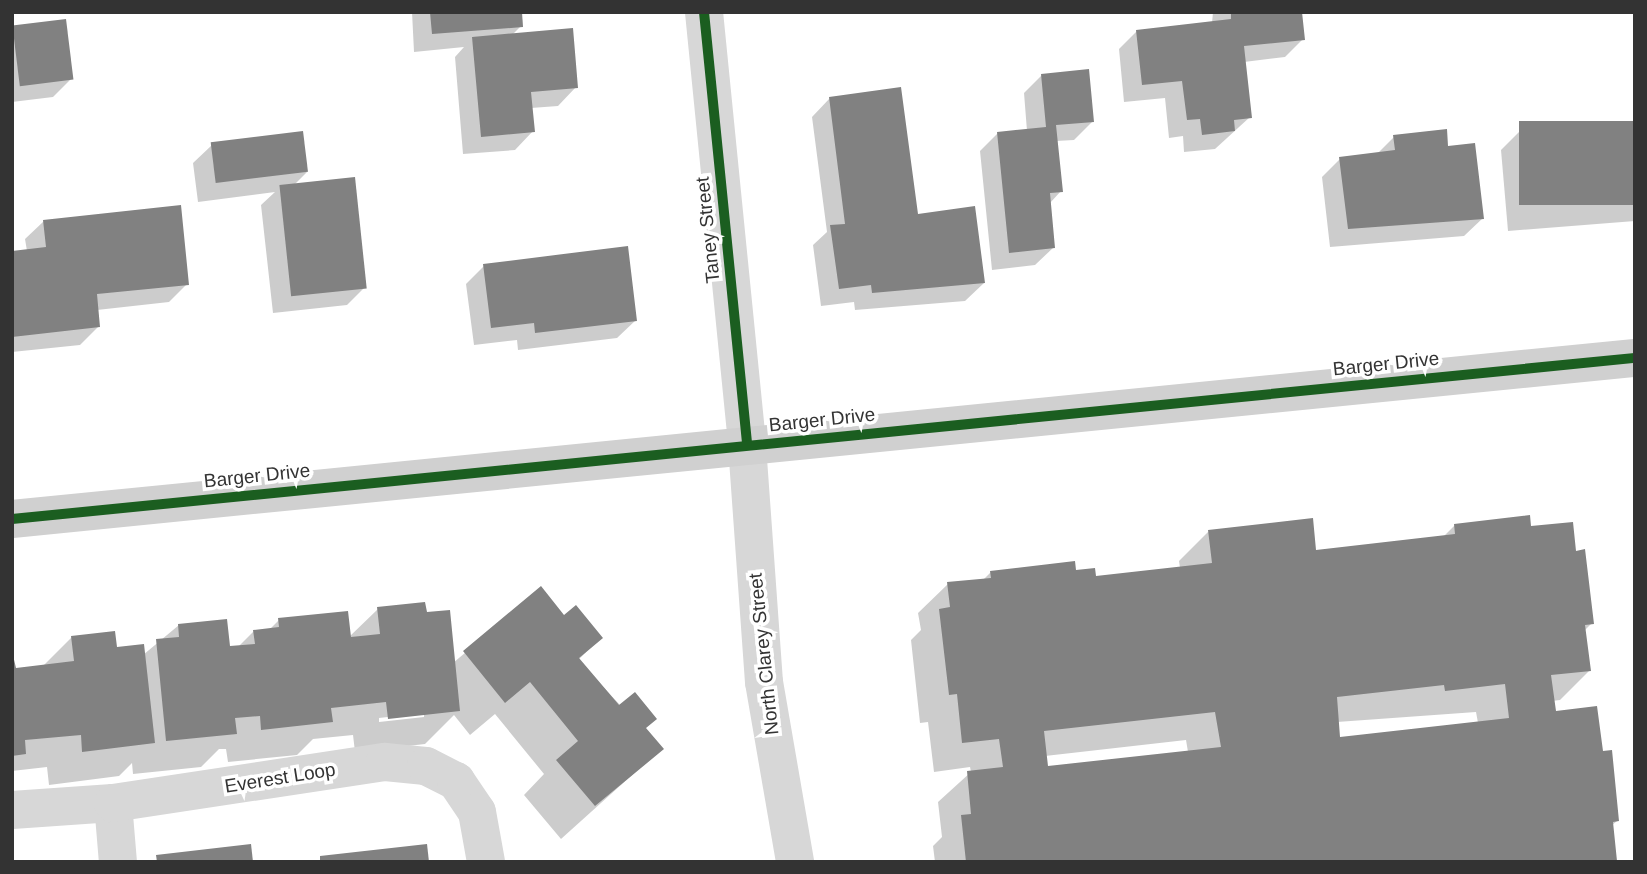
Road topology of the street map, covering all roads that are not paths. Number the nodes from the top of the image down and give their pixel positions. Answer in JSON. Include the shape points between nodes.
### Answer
{"nodes":[{"id":1,"x":704,"y":12,"type":"edge"},
{"id":2,"x":1635,"y":358,"type":"edge"},
{"id":3,"x":747,"y":445,"type":"junction"},
{"id":4,"x":12,"y":519,"type":"edge"},
{"id":5,"x":113,"y":803,"type":"junction"},
{"id":6,"x":12,"y":810,"type":"edge"},
{"id":7,"x":118,"y":862,"type":"edge"},
{"id":8,"x":486,"y":862,"type":"edge"},
{"id":9,"x":795,"y":862,"type":"edge"}],
"edges":[{"from":1,"to":3,"type":"street","name":"Taney Street"},
{"from":2,"to":3,"type":"main road","name":"Barger Drive"},
{"from":3,"to":4,"type":"main road","name":"Barger Drive"},
{"from":3,"to":9,"type":"street","name":"North Clarey Street","via":[[764,682]]},
{"from":5,"to":6,"type":"street","name":"Everest Loop"},
{"from":5,"to":7,"type":"street"},
{"from":5,"to":8,"type":"street","name":"Everest Loop","via":[[385,762],[426,766],[456,781],[477,812]]}]}
